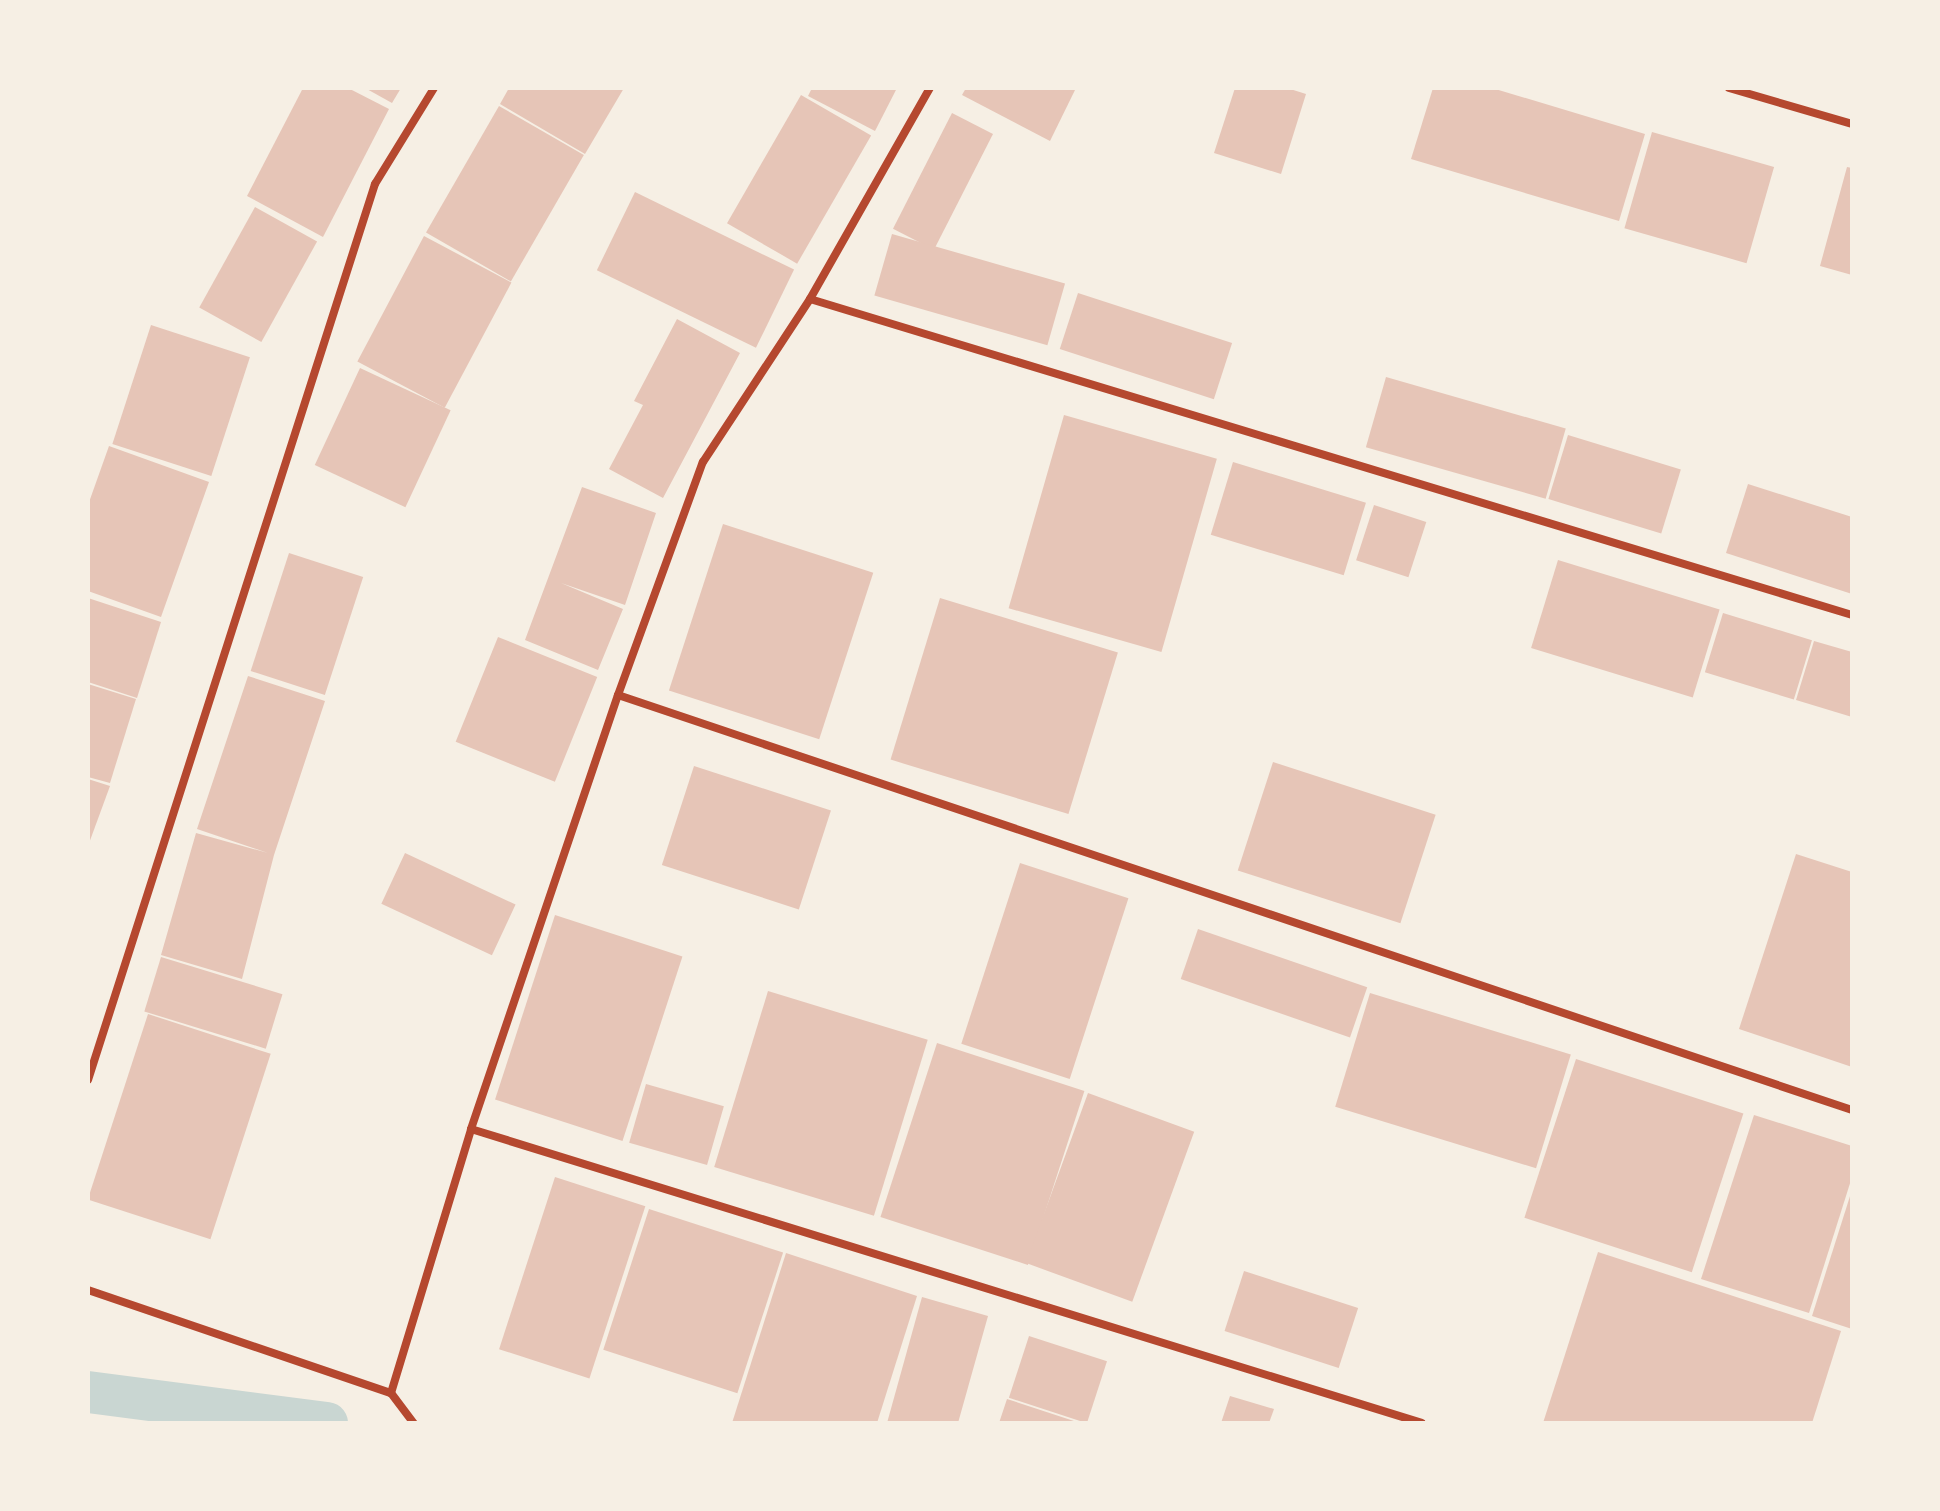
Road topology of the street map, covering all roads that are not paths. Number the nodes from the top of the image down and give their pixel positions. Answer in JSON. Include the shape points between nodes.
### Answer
{"nodes":[{"id":1,"x":434,"y":88,"type":"edge"},
{"id":2,"x":930,"y":88,"type":"edge"},
{"id":3,"x":1729,"y":88,"type":"edge"},
{"id":4,"x":1852,"y":124,"type":"edge"},
{"id":5,"x":810,"y":299,"type":"junction"},
{"id":6,"x":1852,"y":615,"type":"edge"},
{"id":7,"x":618,"y":695,"type":"junction"},
{"id":8,"x":91,"y":1053,"type":"edge"},
{"id":9,"x":88,"y":1080,"type":"edge"},
{"id":10,"x":1852,"y":1110,"type":"edge"},
{"id":11,"x":471,"y":1129,"type":"junction"},
{"id":12,"x":88,"y":1290,"type":"edge"},
{"id":13,"x":391,"y":1393,"type":"junction"},
{"id":14,"x":414,"y":1423,"type":"edge"},
{"id":15,"x":1422,"y":1423,"type":"edge"}],
"edges":[{"from":1,"to":8,"type":"street","via":[[375,184]]},
{"from":2,"to":5,"type":"street"},
{"from":3,"to":4,"type":"street"},
{"from":5,"to":6,"type":"street"},
{"from":5,"to":7,"type":"street","via":[[703,462]]},
{"from":7,"to":10,"type":"street"},
{"from":7,"to":11,"type":"street"},
{"from":8,"to":9,"type":"street"},
{"from":11,"to":13,"type":"street"},
{"from":11,"to":15,"type":"street"},
{"from":12,"to":13,"type":"street"},
{"from":13,"to":14,"type":"street"}]}
